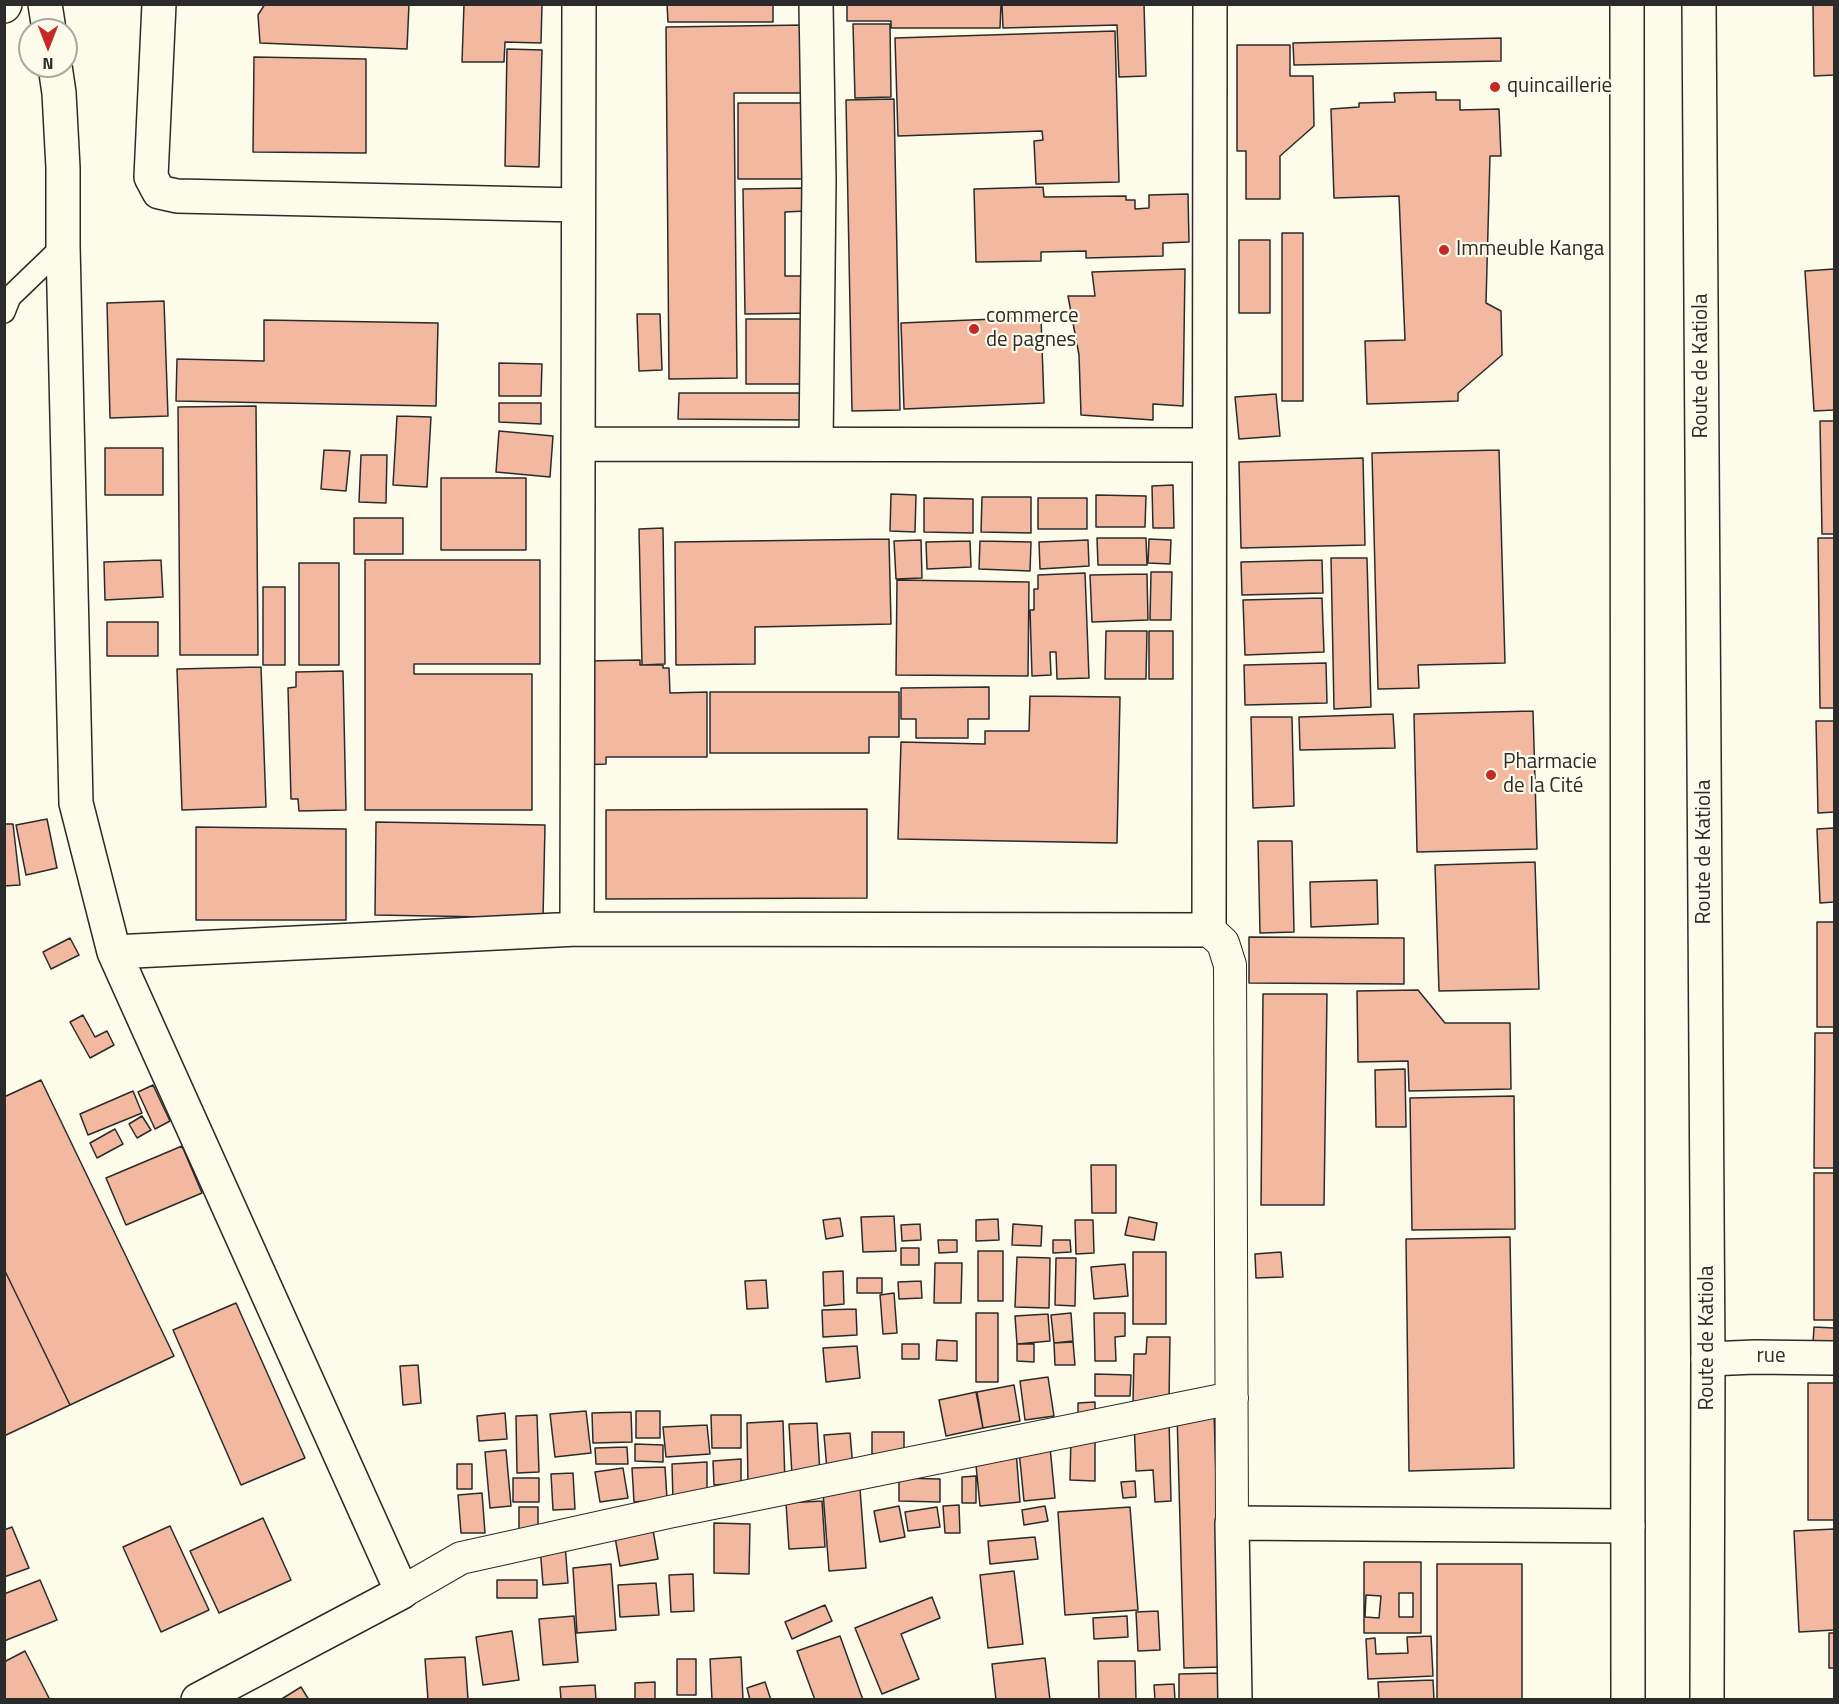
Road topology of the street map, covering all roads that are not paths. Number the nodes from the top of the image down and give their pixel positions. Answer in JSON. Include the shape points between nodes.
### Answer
{"nodes":[{"id":1,"x":159,"y":4,"type":"edge"},
{"id":2,"x":579,"y":4,"type":"edge"},
{"id":3,"x":816,"y":4,"type":"edge"},
{"id":4,"x":1210,"y":4,"type":"edge"},
{"id":5,"x":1628,"y":4,"type":"edge"},
{"id":6,"x":1699,"y":4,"type":"edge"},
{"id":7,"x":57,"y":78,"type":"edge"},
{"id":8,"x":578,"y":205,"type":"junction"},
{"id":9,"x":63,"y":246,"type":"junction"},
{"id":10,"x":4,"y":312,"type":"edge"},
{"id":11,"x":578,"y":444,"type":"junction"},
{"id":12,"x":816,"y":444,"type":"junction"},
{"id":13,"x":1209,"y":445,"type":"junction"},
{"id":14,"x":578,"y":929,"type":"junction"},
{"id":15,"x":1209,"y":930,"type":"junction"},
{"id":16,"x":114,"y":952,"type":"junction"},
{"id":17,"x":1834,"y":1358,"type":"edge"},
{"id":18,"x":1708,"y":1359,"type":"junction"},
{"id":19,"x":1232,"y":1398,"type":"junction"},
{"id":20,"x":1232,"y":1523,"type":"junction"},
{"id":21,"x":1628,"y":1526,"type":"junction"},
{"id":22,"x":402,"y":1592,"type":"junction"},
{"id":23,"x":198,"y":1700,"type":"edge"},
{"id":24,"x":1235,"y":1700,"type":"edge"},
{"id":25,"x":1628,"y":1700,"type":"edge"},
{"id":26,"x":1707,"y":1700,"type":"edge"}],
"edges":[{"from":1,"to":8,"type":"main road","via":[[151,177],[159,192],[177,196]]},
{"from":2,"to":8,"type":"main road"},
{"from":3,"to":12,"type":"main road"},
{"from":4,"to":13,"type":"main road"},
{"from":5,"to":21,"type":"main road"},
{"from":6,"to":18,"type":"main road","name":"Route de Katiola"},
{"from":7,"to":9,"type":"main road"},
{"from":8,"to":11,"type":"main road"},
{"from":9,"to":10,"type":"lane","via":[[10,297]]},
{"from":9,"to":16,"type":"main road","via":[[76,803]]},
{"from":11,"to":12,"type":"main road"},
{"from":11,"to":14,"type":"main road"},
{"from":12,"to":13,"type":"main road"},
{"from":13,"to":15,"type":"main road"},
{"from":14,"to":15,"type":"main road"},
{"from":14,"to":16,"type":"main road"},
{"from":15,"to":19,"type":"street","via":[[1223,943],[1230,965]]},
{"from":16,"to":22,"type":"main road"},
{"from":17,"to":18,"type":"main road","name":"rue"},
{"from":18,"to":26,"type":"main road","name":"Route de Katiola"},
{"from":19,"to":20,"type":"street"},
{"from":19,"to":22,"type":"street","via":[[461,1558]]},
{"from":20,"to":21,"type":"main road"},
{"from":20,"to":24,"type":"main road"},
{"from":21,"to":25,"type":"main road"},
{"from":22,"to":23,"type":"main road"}]}
